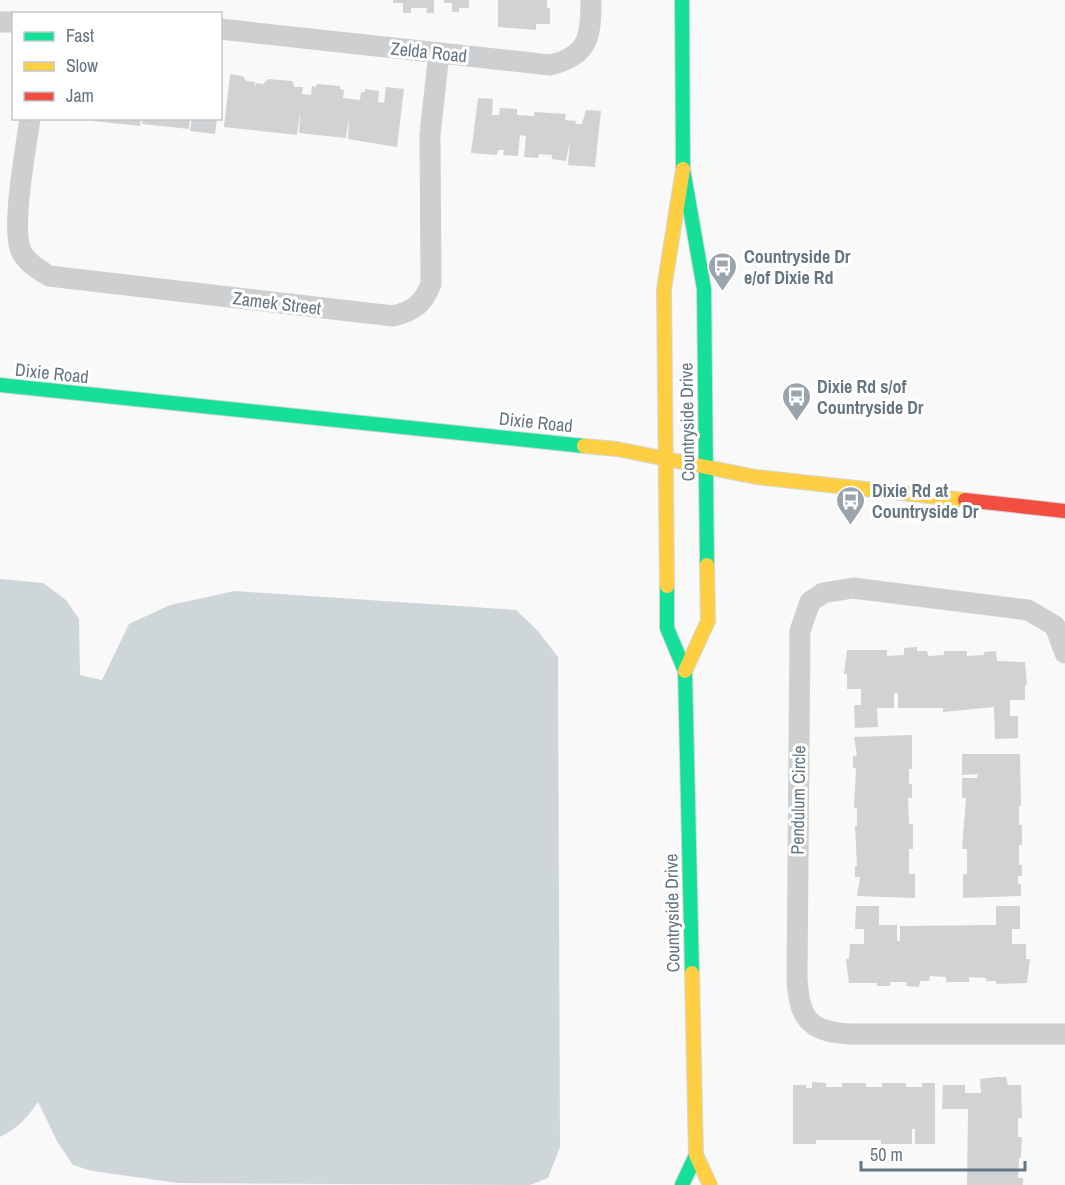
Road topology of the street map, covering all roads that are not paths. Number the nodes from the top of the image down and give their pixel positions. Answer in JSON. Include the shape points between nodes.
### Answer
{"nodes":[{"id":1,"x":591,"y":0,"type":"edge"},
{"id":2,"x":682,"y":0,"type":"edge"},
{"id":3,"x":222,"y":29,"type":"edge"},
{"id":4,"x":439,"y":53,"type":"junction"},
{"id":5,"x":30,"y":120,"type":"edge"},
{"id":6,"x":683,"y":169,"type":"junction"},
{"id":7,"x":0,"y":385,"type":"edge"},
{"id":8,"x":665,"y":458,"type":"junction"},
{"id":9,"x":706,"y":466,"type":"junction"},
{"id":10,"x":1065,"y":511,"type":"edge"},
{"id":11,"x":1065,"y":653,"type":"edge"},
{"id":12,"x":685,"y":671,"type":"junction"},
{"id":13,"x":1065,"y":1034,"type":"edge"},
{"id":14,"x":696,"y":1155,"type":"junction"},
{"id":15,"x":682,"y":1185,"type":"edge"},
{"id":16,"x":710,"y":1185,"type":"edge"}],
"edges":[{"from":1,"to":4,"type":"street","name":"Zelda Road","via":[[588,39],[579,53],[566,62],[550,65]]},
{"from":2,"to":6,"type":"main road","name":"Countryside Drive"},
{"from":3,"to":4,"type":"street","name":"Zelda Road"},
{"from":4,"to":5,"type":"street","name":"Zamek Street","via":[[430,134],[431,284],[424,302],[410,312],[393,316],[49,276],[31,265],[20,249],[18,226]]},
{"from":6,"to":8,"type":"main road","name":"Countryside Drive","via":[[664,289]]},
{"from":6,"to":9,"type":"main road","name":"Countryside Drive","via":[[704,289]]},
{"from":7,"to":8,"type":"main road","name":"Dixie Road","via":[[617,449]]},
{"from":8,"to":9,"type":"main road","name":"Dixie Road"},
{"from":8,"to":12,"type":"main road","name":"Countryside Drive","via":[[667,628]]},
{"from":9,"to":10,"type":"main road","name":"Dixie Road","via":[[756,477]]},
{"from":9,"to":12,"type":"main road","name":"Countryside Drive","via":[[708,621]]},
{"from":11,"to":13,"type":"street","name":"Pendulum Circle","via":[[1055,626],[1028,610],[853,588],[823,592],[810,602],[800,631],[797,978],[800,1007],[806,1018],[814,1027],[831,1032]]},
{"from":12,"to":14,"type":"main road","name":"Countryside Drive"},
{"from":14,"to":15,"type":"main road","name":"Countryside Drive"},
{"from":14,"to":16,"type":"main road","name":"Countryside Drive"}]}
